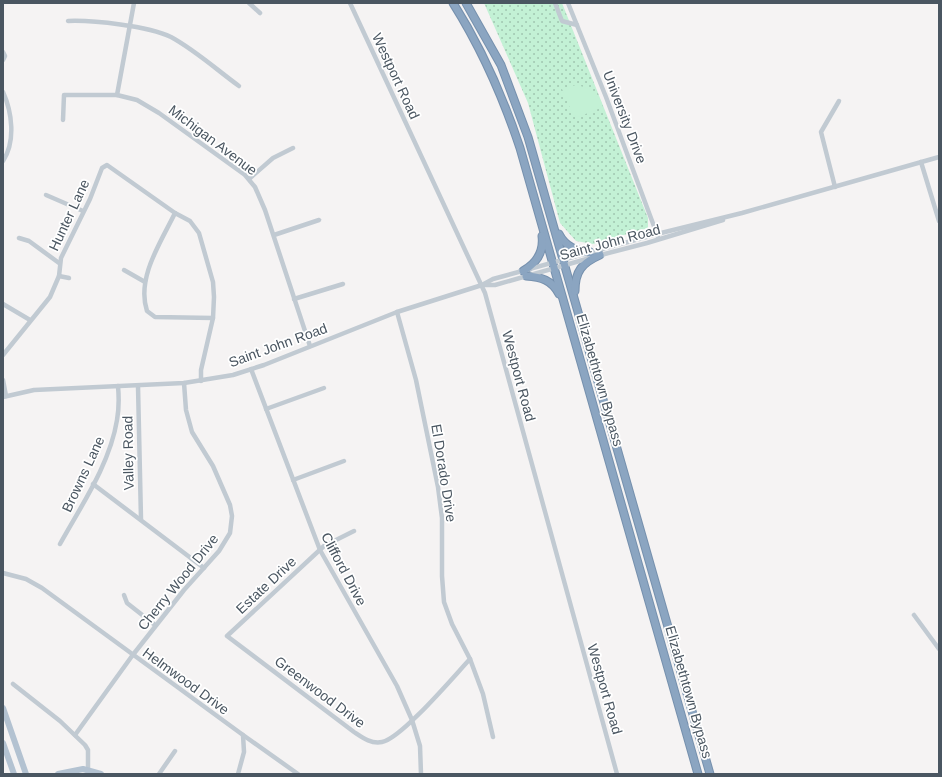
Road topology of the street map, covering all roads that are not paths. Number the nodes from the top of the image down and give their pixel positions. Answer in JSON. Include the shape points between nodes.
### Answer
{"nodes":[{"id":1,"x":134,"y":3,"type":"edge"},
{"id":2,"x":249,"y":3,"type":"edge"},
{"id":3,"x":350,"y":3,"type":"edge"},
{"id":4,"x":453,"y":3,"type":"edge"},
{"id":5,"x":466,"y":3,"type":"edge"},
{"id":6,"x":555,"y":3,"type":"edge"},
{"id":7,"x":568,"y":3,"type":"edge"},
{"id":8,"x":260,"y":12,"type":"dead end"},
{"id":9,"x":68,"y":21,"type":"dead end"},
{"id":10,"x":577,"y":25,"type":"junction"},
{"id":11,"x":129,"y":27,"type":"junction"},
{"id":12,"x":3,"y":52,"type":"edge"},
{"id":13,"x":3,"y":60,"type":"edge"},
{"id":14,"x":239,"y":86,"type":"dead end"},
{"id":15,"x":3,"y":92,"type":"edge"},
{"id":16,"x":117,"y":95,"type":"junction"},
{"id":17,"x":839,"y":101,"type":"dead end"},
{"id":18,"x":63,"y":120,"type":"dead end"},
{"id":19,"x":294,"y":148,"type":"dead end"},
{"id":20,"x":939,"y":157,"type":"edge"},
{"id":21,"x":3,"y":161,"type":"edge"},
{"id":22,"x":921,"y":162,"type":"junction"},
{"id":23,"x":249,"y":179,"type":"junction"},
{"id":24,"x":835,"y":187,"type":"junction"},
{"id":25,"x":46,"y":195,"type":"dead end"},
{"id":26,"x":83,"y":211,"type":"junction"},
{"id":27,"x":175,"y":213,"type":"junction"},
{"id":28,"x":742,"y":213,"type":"junction"},
{"id":29,"x":551,"y":215,"type":"junction"},
{"id":30,"x":540,"y":218,"type":"junction"},
{"id":31,"x":319,"y":220,"type":"dead end"},
{"id":32,"x":939,"y":221,"type":"edge"},
{"id":33,"x":657,"y":234,"type":"junction"},
{"id":34,"x":274,"y":235,"type":"junction"},
{"id":35,"x":19,"y":238,"type":"dead end"},
{"id":36,"x":659,"y":239,"type":"junction"},
{"id":37,"x":590,"y":252,"type":"junction"},
{"id":38,"x":600,"y":255,"type":"junction"},
{"id":39,"x":564,"y":262,"type":"junction"},
{"id":40,"x":59,"y":263,"type":"junction"},
{"id":41,"x":553,"y":265,"type":"junction"},
{"id":42,"x":124,"y":270,"type":"dead end"},
{"id":43,"x":525,"y":274,"type":"junction"},
{"id":44,"x":59,"y":276,"type":"junction"},
{"id":45,"x":69,"y":278,"type":"dead end"},
{"id":46,"x":145,"y":282,"type":"junction"},
{"id":47,"x":343,"y":284,"type":"dead end"},
{"id":48,"x":482,"y":285,"type":"junction"},
{"id":49,"x":294,"y":300,"type":"junction"},
{"id":50,"x":576,"y":301,"type":"junction"},
{"id":51,"x":3,"y":304,"type":"edge"},
{"id":52,"x":565,"y":304,"type":"junction"},
{"id":53,"x":398,"y":312,"type":"junction"},
{"id":54,"x":213,"y":318,"type":"junction"},
{"id":55,"x":30,"y":320,"type":"junction"},
{"id":56,"x":310,"y":346,"type":"junction"},
{"id":57,"x":3,"y":355,"type":"edge"},
{"id":58,"x":251,"y":369,"type":"junction"},
{"id":59,"x":3,"y":380,"type":"edge"},
{"id":60,"x":201,"y":381,"type":"junction"},
{"id":61,"x":184,"y":383,"type":"junction"},
{"id":62,"x":118,"y":386,"type":"junction"},
{"id":63,"x":138,"y":386,"type":"junction"},
{"id":64,"x":324,"y":388,"type":"dead end"},
{"id":65,"x":5,"y":397,"type":"edge"},
{"id":66,"x":266,"y":409,"type":"junction"},
{"id":67,"x":344,"y":461,"type":"dead end"},
{"id":68,"x":293,"y":480,"type":"junction"},
{"id":69,"x":92,"y":484,"type":"junction"},
{"id":70,"x":141,"y":519,"type":"junction"},
{"id":71,"x":354,"y":531,"type":"dead end"},
{"id":72,"x":60,"y":544,"type":"dead end"},
{"id":73,"x":320,"y":550,"type":"junction"},
{"id":74,"x":204,"y":568,"type":"junction"},
{"id":75,"x":3,"y":573,"type":"edge"},
{"id":76,"x":124,"y":595,"type":"dead end"},
{"id":77,"x":914,"y":615,"type":"dead end"},
{"id":78,"x":156,"y":625,"type":"junction"},
{"id":79,"x":227,"y":636,"type":"joint"},
{"id":80,"x":939,"y":649,"type":"edge"},
{"id":81,"x":132,"y":656,"type":"junction"},
{"id":82,"x":470,"y":659,"type":"junction"},
{"id":83,"x":13,"y":684,"type":"dead end"},
{"id":84,"x":3,"y":708,"type":"edge"},
{"id":85,"x":412,"y":720,"type":"junction"},
{"id":86,"x":75,"y":735,"type":"junction"},
{"id":87,"x":243,"y":735,"type":"junction"},
{"id":88,"x":493,"y":737,"type":"dead end"},
{"id":89,"x":3,"y":743,"type":"edge"},
{"id":90,"x":175,"y":751,"type":"dead end"},
{"id":91,"x":88,"y":769,"type":"junction"},
{"id":92,"x":14,"y":774,"type":"edge"},
{"id":93,"x":26,"y":774,"type":"edge"},
{"id":94,"x":58,"y":774,"type":"edge"},
{"id":95,"x":101,"y":774,"type":"edge"},
{"id":96,"x":159,"y":774,"type":"edge"},
{"id":97,"x":238,"y":774,"type":"edge"},
{"id":98,"x":298,"y":774,"type":"edge"},
{"id":99,"x":421,"y":774,"type":"edge"},
{"id":100,"x":617,"y":774,"type":"edge"},
{"id":101,"x":698,"y":774,"type":"edge"},
{"id":102,"x":711,"y":774,"type":"edge"}],
"edges":[{"from":1,"to":11,"type":"street"},
{"from":2,"to":8,"type":"street"},
{"from":3,"to":48,"type":"street","name":"Westport Road"},
{"from":4,"to":30,"type":"highway","name":"Elizabethtown Bypass","via":[[476,41],[504,102]]},
{"from":5,"to":29,"type":"highway","name":"Elizabethtown Bypass","via":[[494,51],[513,94]]},
{"from":6,"to":10,"type":"street","via":[[562,21]]},
{"from":7,"to":10,"type":"street","name":"University Drive"},
{"from":9,"to":11,"type":"street"},
{"from":10,"to":33,"type":"street","name":"University Drive"},
{"from":11,"to":14,"type":"street","via":[[172,38]]},
{"from":11,"to":16,"type":"street"},
{"from":12,"to":13,"type":"street"},
{"from":15,"to":21,"type":"street","via":[[11,116],[8,150]]},
{"from":16,"to":18,"type":"street","name":"Michigan Avenue","via":[[64,95]]},
{"from":16,"to":23,"type":"street","name":"Michigan Avenue","via":[[149,106]]},
{"from":17,"to":24,"type":"street","via":[[821,132]]},
{"from":19,"to":23,"type":"street","via":[[273,158]]},
{"from":20,"to":22,"type":"street","name":"Saint John Road"},
{"from":22,"to":24,"type":"street","name":"Saint John Road"},
{"from":22,"to":32,"type":"street"},
{"from":23,"to":34,"type":"street","name":"Michigan Avenue","via":[[259,194]]},
{"from":24,"to":28,"type":"street","name":"Saint John Road"},
{"from":25,"to":26,"type":"street"},
{"from":26,"to":27,"type":"street","name":"Hunter Lane","via":[[102,168],[107,165]]},
{"from":26,"to":40,"type":"street","name":"Hunter Lane"},
{"from":27,"to":46,"type":"street"},
{"from":27,"to":54,"type":"street","via":[[194,225],[201,237],[213,282]]},
{"from":28,"to":33,"type":"street","name":"Saint John Road"},
{"from":28,"to":36,"type":"street","name":"Saint John Road"},
{"from":29,"to":37,"type":"highway","via":[[564,242],[574,249]]},
{"from":29,"to":39,"type":"highway","name":"Elizabethtown Bypass"},
{"from":30,"to":41,"type":"highway","name":"Elizabethtown Bypass"},
{"from":30,"to":43,"type":"highway","via":[[541,252]]},
{"from":31,"to":34,"type":"street"},
{"from":33,"to":36,"type":"street","name":"University Drive"},
{"from":33,"to":37,"type":"street","name":"Saint John Road"},
{"from":34,"to":49,"type":"street","name":"Michigan Avenue"},
{"from":35,"to":40,"type":"street","via":[[29,241]]},
{"from":36,"to":38,"type":"street","name":"Saint John Road"},
{"from":37,"to":39,"type":"street","name":"Saint John Road"},
{"from":38,"to":39,"type":"street","name":"Saint John Road"},
{"from":38,"to":50,"type":"highway","via":[[586,261],[578,270],[575,283]]},
{"from":39,"to":41,"type":"street","name":"Saint John Road"},
{"from":39,"to":50,"type":"highway","name":"Elizabethtown Bypass"},
{"from":40,"to":44,"type":"street","name":"Hunter Lane"},
{"from":41,"to":43,"type":"street","name":"Saint John Road"},
{"from":41,"to":52,"type":"highway","name":"Elizabethtown Bypass"},
{"from":42,"to":46,"type":"street"},
{"from":43,"to":48,"type":"street","name":"Saint John Road","via":[[495,285]]},
{"from":43,"to":52,"type":"highway","via":[[550,282]]},
{"from":44,"to":45,"type":"street"},
{"from":44,"to":55,"type":"street","name":"Hunter Lane","via":[[50,297]]},
{"from":46,"to":54,"type":"street","via":[[146,308],[152,316]]},
{"from":47,"to":49,"type":"street"},
{"from":48,"to":53,"type":"street","name":"Saint John Road"},
{"from":48,"to":100,"type":"street","name":"Westport Road"},
{"from":49,"to":56,"type":"street","name":"Michigan Avenue"},
{"from":50,"to":102,"type":"highway","name":"Elizabethtown Bypass"},
{"from":51,"to":55,"type":"street"},
{"from":52,"to":101,"type":"highway","name":"Elizabethtown Bypass"},
{"from":53,"to":56,"type":"street","name":"Saint John Road"},
{"from":53,"to":82,"type":"street","name":"El Dorado Drive","via":[[416,380],[438,487],[442,518],[444,602]]},
{"from":54,"to":60,"type":"street","via":[[201,370]]},
{"from":55,"to":57,"type":"street","name":"Hunter Lane"},
{"from":56,"to":58,"type":"street","name":"Saint John Road"},
{"from":58,"to":60,"type":"street","name":"Saint John Road"},
{"from":58,"to":66,"type":"street","name":"Clifford Drive"},
{"from":59,"to":65,"type":"street"},
{"from":60,"to":61,"type":"street","name":"Saint John Road"},
{"from":61,"to":63,"type":"street","name":"Saint John Road"},
{"from":61,"to":74,"type":"street","name":"Cherry Wood Drive","via":[[186,410],[192,432],[219,477],[232,516],[228,538]]},
{"from":62,"to":63,"type":"street","name":"Saint John Road"},
{"from":62,"to":65,"type":"street","name":"Saint John Road","via":[[34,390]]},
{"from":62,"to":69,"type":"street","name":"Browns Lane","via":[[118,412],[114,434]]},
{"from":63,"to":70,"type":"street","name":"Valley Road"},
{"from":64,"to":66,"type":"street"},
{"from":66,"to":68,"type":"street","name":"Clifford Drive"},
{"from":67,"to":68,"type":"street"},
{"from":68,"to":73,"type":"street","name":"Clifford Drive"},
{"from":69,"to":70,"type":"street"},
{"from":69,"to":72,"type":"street","name":"Browns Lane"},
{"from":70,"to":74,"type":"street"},
{"from":71,"to":73,"type":"street","name":"Estate Drive"},
{"from":73,"to":79,"type":"street","name":"Estate Drive"},
{"from":73,"to":85,"type":"street","name":"Clifford Drive","via":[[397,686]]},
{"from":74,"to":78,"type":"street","name":"Cherry Wood Drive"},
{"from":75,"to":81,"type":"street","name":"Helmwood Drive","via":[[26,579],[42,588]]},
{"from":76,"to":78,"type":"street","via":[[128,603]]},
{"from":77,"to":80,"type":"street"},
{"from":78,"to":81,"type":"street","name":"Cherry Wood Drive"},
{"from":79,"to":85,"type":"street","name":"Greenwood Drive","via":[[367,740],[376,743],[389,740]]},
{"from":81,"to":86,"type":"street","name":"Cherry Wood Drive"},
{"from":81,"to":87,"type":"street","name":"Helmwood Drive"},
{"from":82,"to":85,"type":"street","name":"Greenwood Drive"},
{"from":82,"to":88,"type":"street","name":"El Dorado Drive","via":[[483,694]]},
{"from":83,"to":86,"type":"street"},
{"from":84,"to":93,"type":"main road"},
{"from":85,"to":99,"type":"street","name":"Clifford Drive","via":[[420,746]]},
{"from":86,"to":91,"type":"street","via":[[88,750]]},
{"from":87,"to":97,"type":"street","via":[[244,752]]},
{"from":87,"to":98,"type":"street","name":"Helmwood Drive"},
{"from":89,"to":92,"type":"main road"},
{"from":90,"to":96,"type":"street"},
{"from":91,"to":94,"type":"main road"},
{"from":91,"to":95,"type":"main road"}]}
